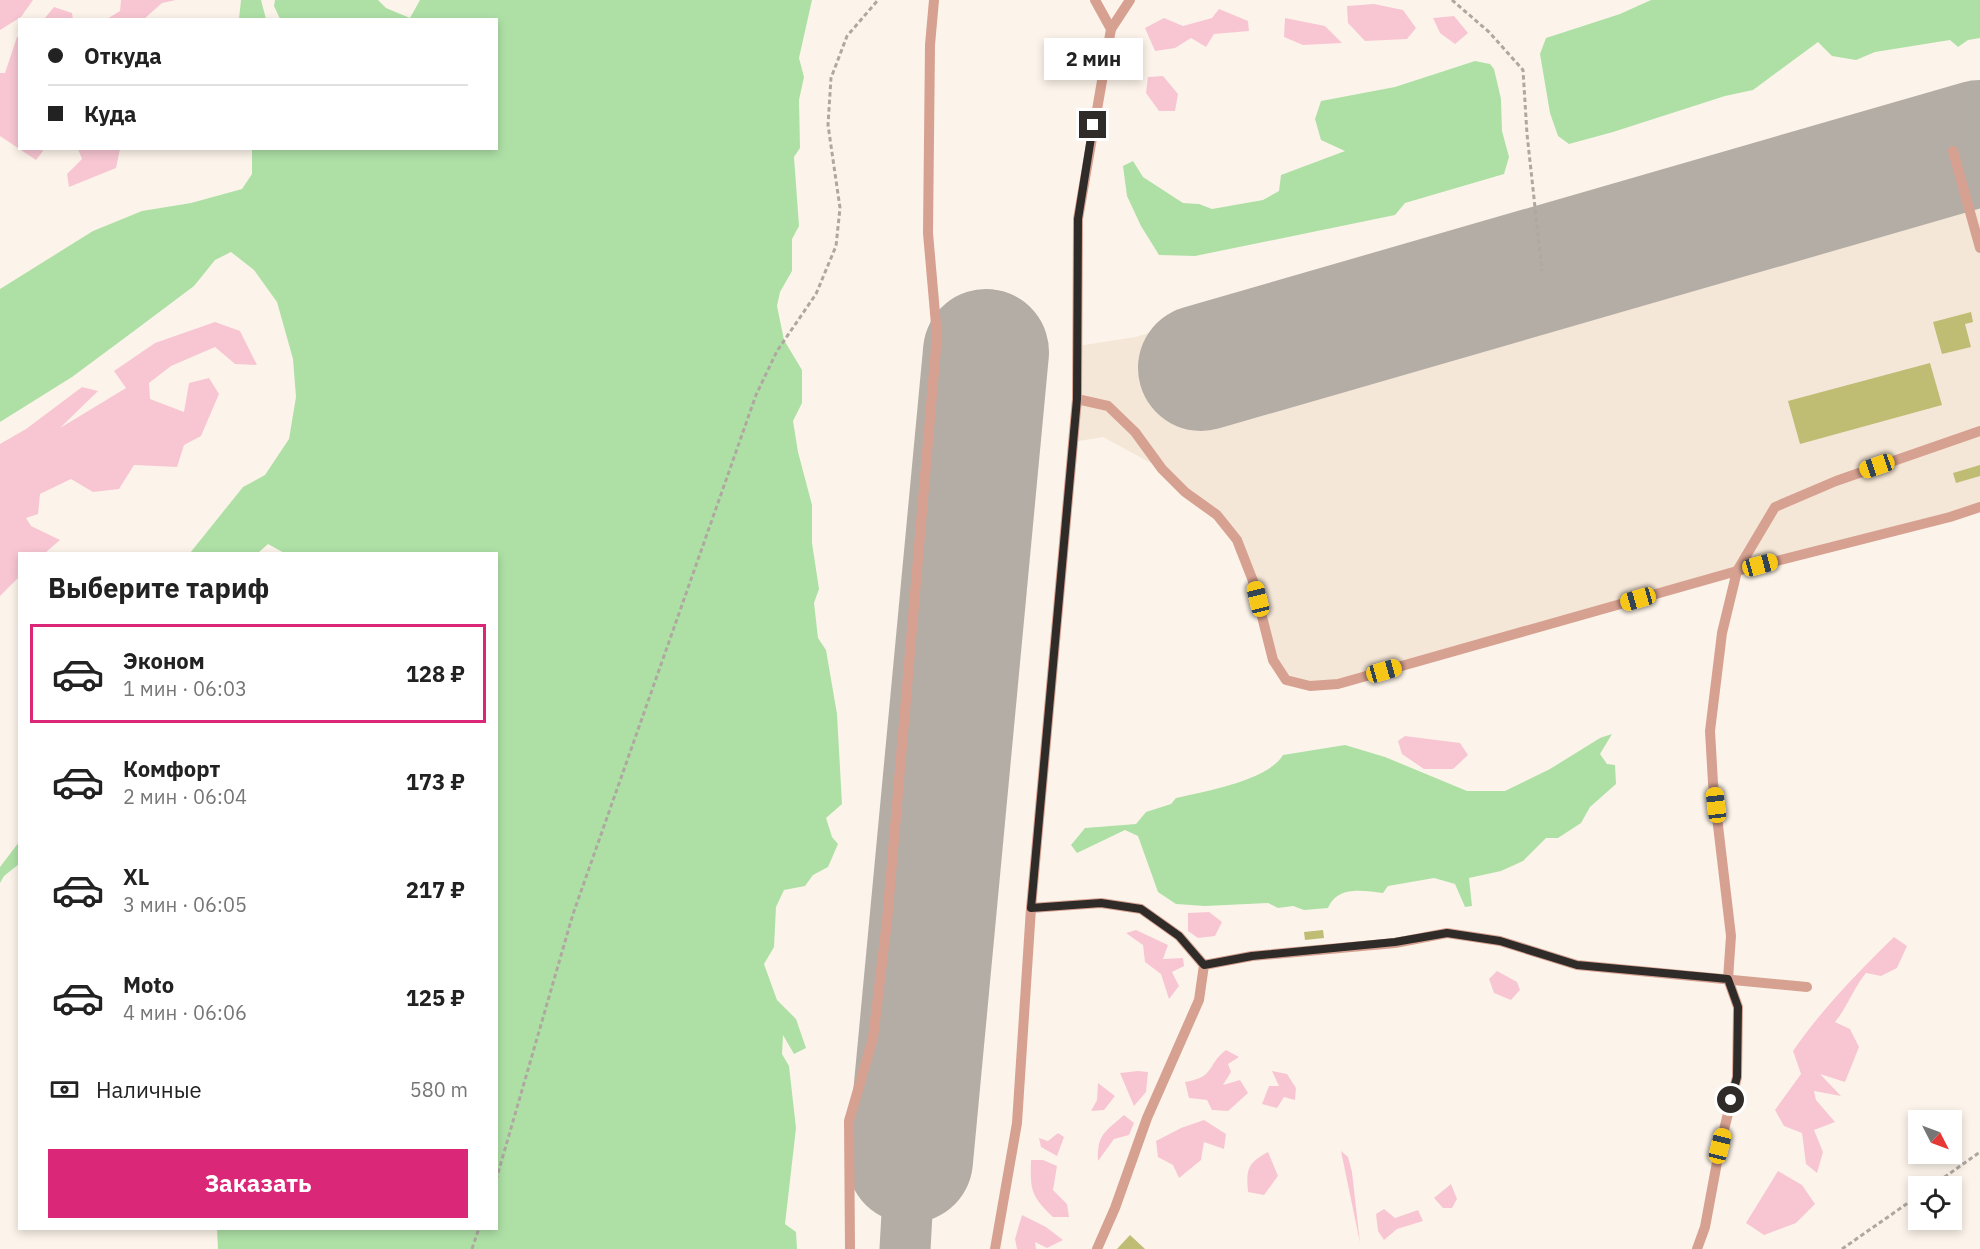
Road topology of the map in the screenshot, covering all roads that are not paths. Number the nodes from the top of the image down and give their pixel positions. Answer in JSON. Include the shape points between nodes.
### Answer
{"nodes":[{"id":1,"x":934,"y":0,"type":"edge"},
{"id":2,"x":1095,"y":0,"type":"edge"},
{"id":3,"x":1130,"y":0,"type":"edge"},
{"id":4,"x":1111,"y":29,"type":"junction"},
{"id":5,"x":1953,"y":151,"type":"dead end"},
{"id":6,"x":1980,"y":248,"type":"edge"},
{"id":7,"x":1077,"y":399,"type":"junction"},
{"id":8,"x":1980,"y":431,"type":"edge"},
{"id":9,"x":1980,"y":507,"type":"edge"},
{"id":10,"x":1737,"y":571,"type":"junction"},
{"id":11,"x":1031,"y":908,"type":"junction"},
{"id":12,"x":1204,"y":965,"type":"junction"},
{"id":13,"x":1728,"y":979,"type":"junction"},
{"id":14,"x":1807,"y":987,"type":"dead end"},
{"id":15,"x":850,"y":1249,"type":"edge"},
{"id":16,"x":995,"y":1249,"type":"edge"},
{"id":17,"x":1096,"y":1249,"type":"edge"},
{"id":18,"x":1696,"y":1249,"type":"edge"}],
"edges":[{"from":1,"to":15,"type":"lane","via":[[928,233],[937,336],[887,921],[873,1038],[849,1121]]},
{"from":2,"to":4,"type":"lane"},
{"from":3,"to":4,"type":"lane"},
{"from":4,"to":7,"type":"lane","via":[[1078,219]]},
{"from":5,"to":6,"type":"lane"},
{"from":7,"to":10,"type":"lane","via":[[1108,406],[1136,432],[1162,469],[1217,515],[1237,540],[1253,581],[1273,660],[1286,680],[1310,686],[1338,684]]},
{"from":7,"to":11,"type":"lane"},
{"from":8,"to":10,"type":"lane","via":[[1836,481],[1775,507]]},
{"from":9,"to":10,"type":"lane"},
{"from":10,"to":13,"type":"lane","via":[[1722,633],[1710,731],[1731,936]]},
{"from":11,"to":12,"type":"lane","via":[[1101,903],[1141,909],[1179,936]]},
{"from":11,"to":16,"type":"lane","via":[[1017,1123]]},
{"from":12,"to":13,"type":"lane","via":[[1447,933],[1500,941],[1577,965]]},
{"from":12,"to":17,"type":"lane","via":[[1199,1000]]},
{"from":13,"to":14,"type":"lane"},
{"from":13,"to":18,"type":"lane","via":[[1738,1007],[1737,1077],[1705,1227]]}]}
